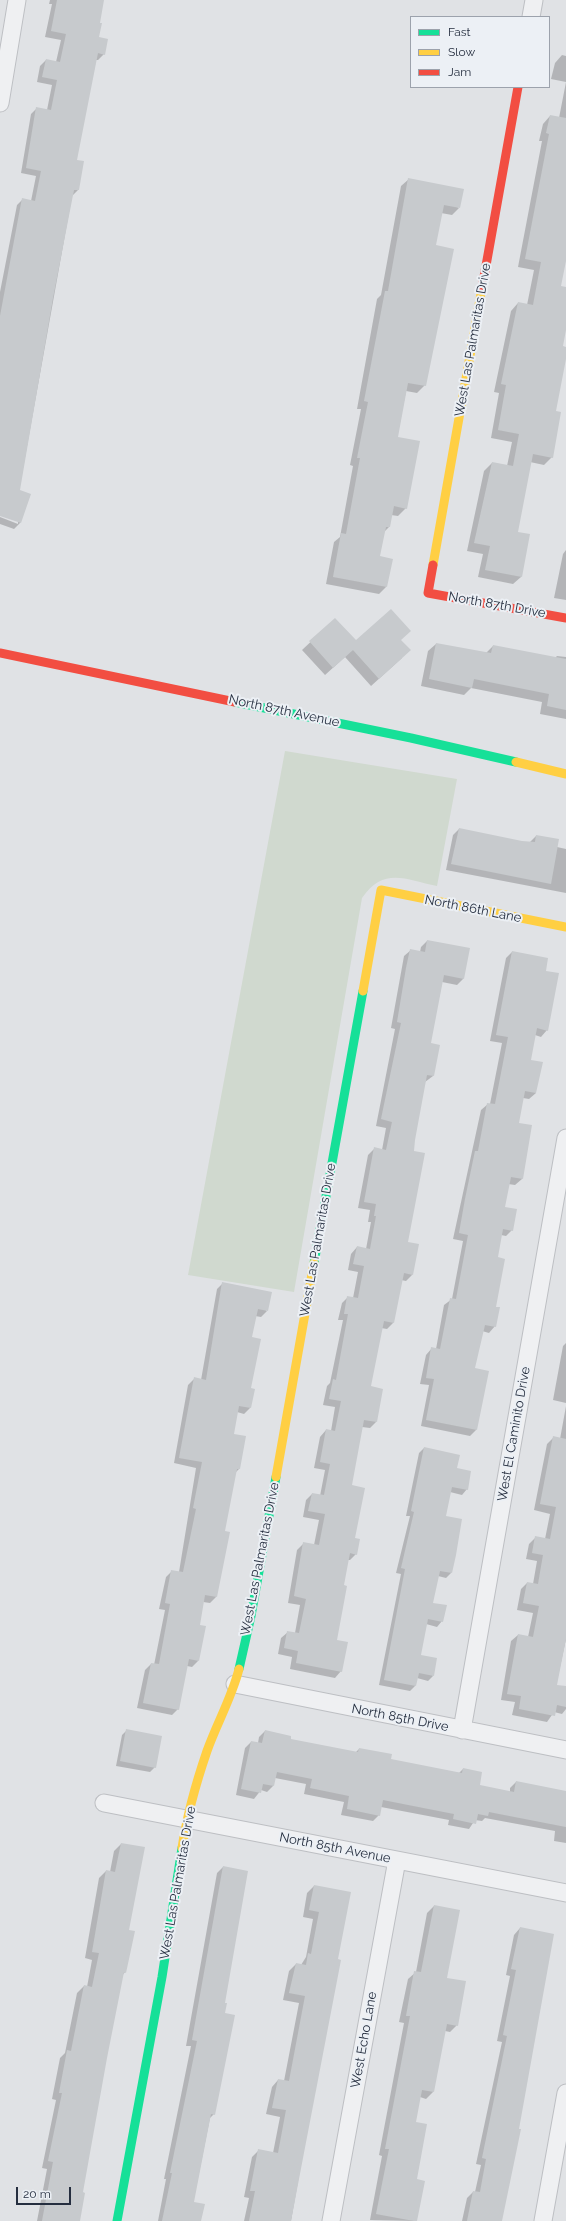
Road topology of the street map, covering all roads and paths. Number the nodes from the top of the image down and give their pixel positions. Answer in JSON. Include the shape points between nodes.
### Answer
{"nodes":[{"id":1,"x":17,"y":0,"type":"edge"},
{"id":2,"x":534,"y":0,"type":"edge"},
{"id":3,"x":531,"y":16,"type":"edge"},
{"id":4,"x":518,"y":88,"type":"edge"},
{"id":5,"x":0,"y":103,"type":"edge"},
{"id":6,"x":428,"y":593,"type":"joint"},
{"id":7,"x":566,"y":618,"type":"edge"},
{"id":8,"x":0,"y":653,"type":"edge"},
{"id":9,"x":566,"y":774,"type":"edge"},
{"id":10,"x":381,"y":890,"type":"joint"},
{"id":11,"x":566,"y":927,"type":"edge"},
{"id":12,"x":566,"y":1138,"type":"edge"},
{"id":13,"x":235,"y":1684,"type":"junction"},
{"id":14,"x":462,"y":1730,"type":"junction"},
{"id":15,"x":566,"y":1750,"type":"edge"},
{"id":16,"x":104,"y":1803,"type":"dead end"},
{"id":17,"x":186,"y":1818,"type":"junction"},
{"id":18,"x":397,"y":1860,"type":"junction"},
{"id":19,"x":566,"y":1893,"type":"edge"},
{"id":20,"x":566,"y":2093,"type":"edge"},
{"id":21,"x":562,"y":2133,"type":"edge"},
{"id":22,"x":117,"y":2221,"type":"edge"},
{"id":23,"x":331,"y":2221,"type":"edge"},
{"id":24,"x":543,"y":2221,"type":"edge"}],
"edges":[{"from":1,"to":5,"type":"street"},
{"from":2,"to":3,"type":"street"},
{"from":4,"to":6,"type":"street","name":"West Las Palmaritas Drive"},
{"from":6,"to":7,"type":"street","name":"North 87th Drive"},
{"from":8,"to":9,"type":"street","name":"North 87th Avenue","via":[[411,738]]},
{"from":10,"to":11,"type":"street","name":"North 86th Lane"},
{"from":10,"to":13,"type":"street","name":"West Las Palmaritas Drive","via":[[251,1616]]},
{"from":12,"to":14,"type":"street","name":"West El Caminito Drive"},
{"from":13,"to":14,"type":"street","name":"North 85th Drive"},
{"from":13,"to":17,"type":"street","name":"West Las Palmaritas Drive","via":[[207,1751]]},
{"from":14,"to":15,"type":"street","name":"North 85th Drive"},
{"from":16,"to":17,"type":"street","name":"North 85th Avenue"},
{"from":17,"to":18,"type":"street","name":"North 85th Avenue"},
{"from":17,"to":22,"type":"street","name":"West Las Palmaritas Drive","via":[[162,1977]]},
{"from":18,"to":19,"type":"street","name":"North 85th Avenue"},
{"from":18,"to":23,"type":"street","name":"West Echo Lane"},
{"from":20,"to":21,"type":"street"},
{"from":21,"to":24,"type":"street"}]}
